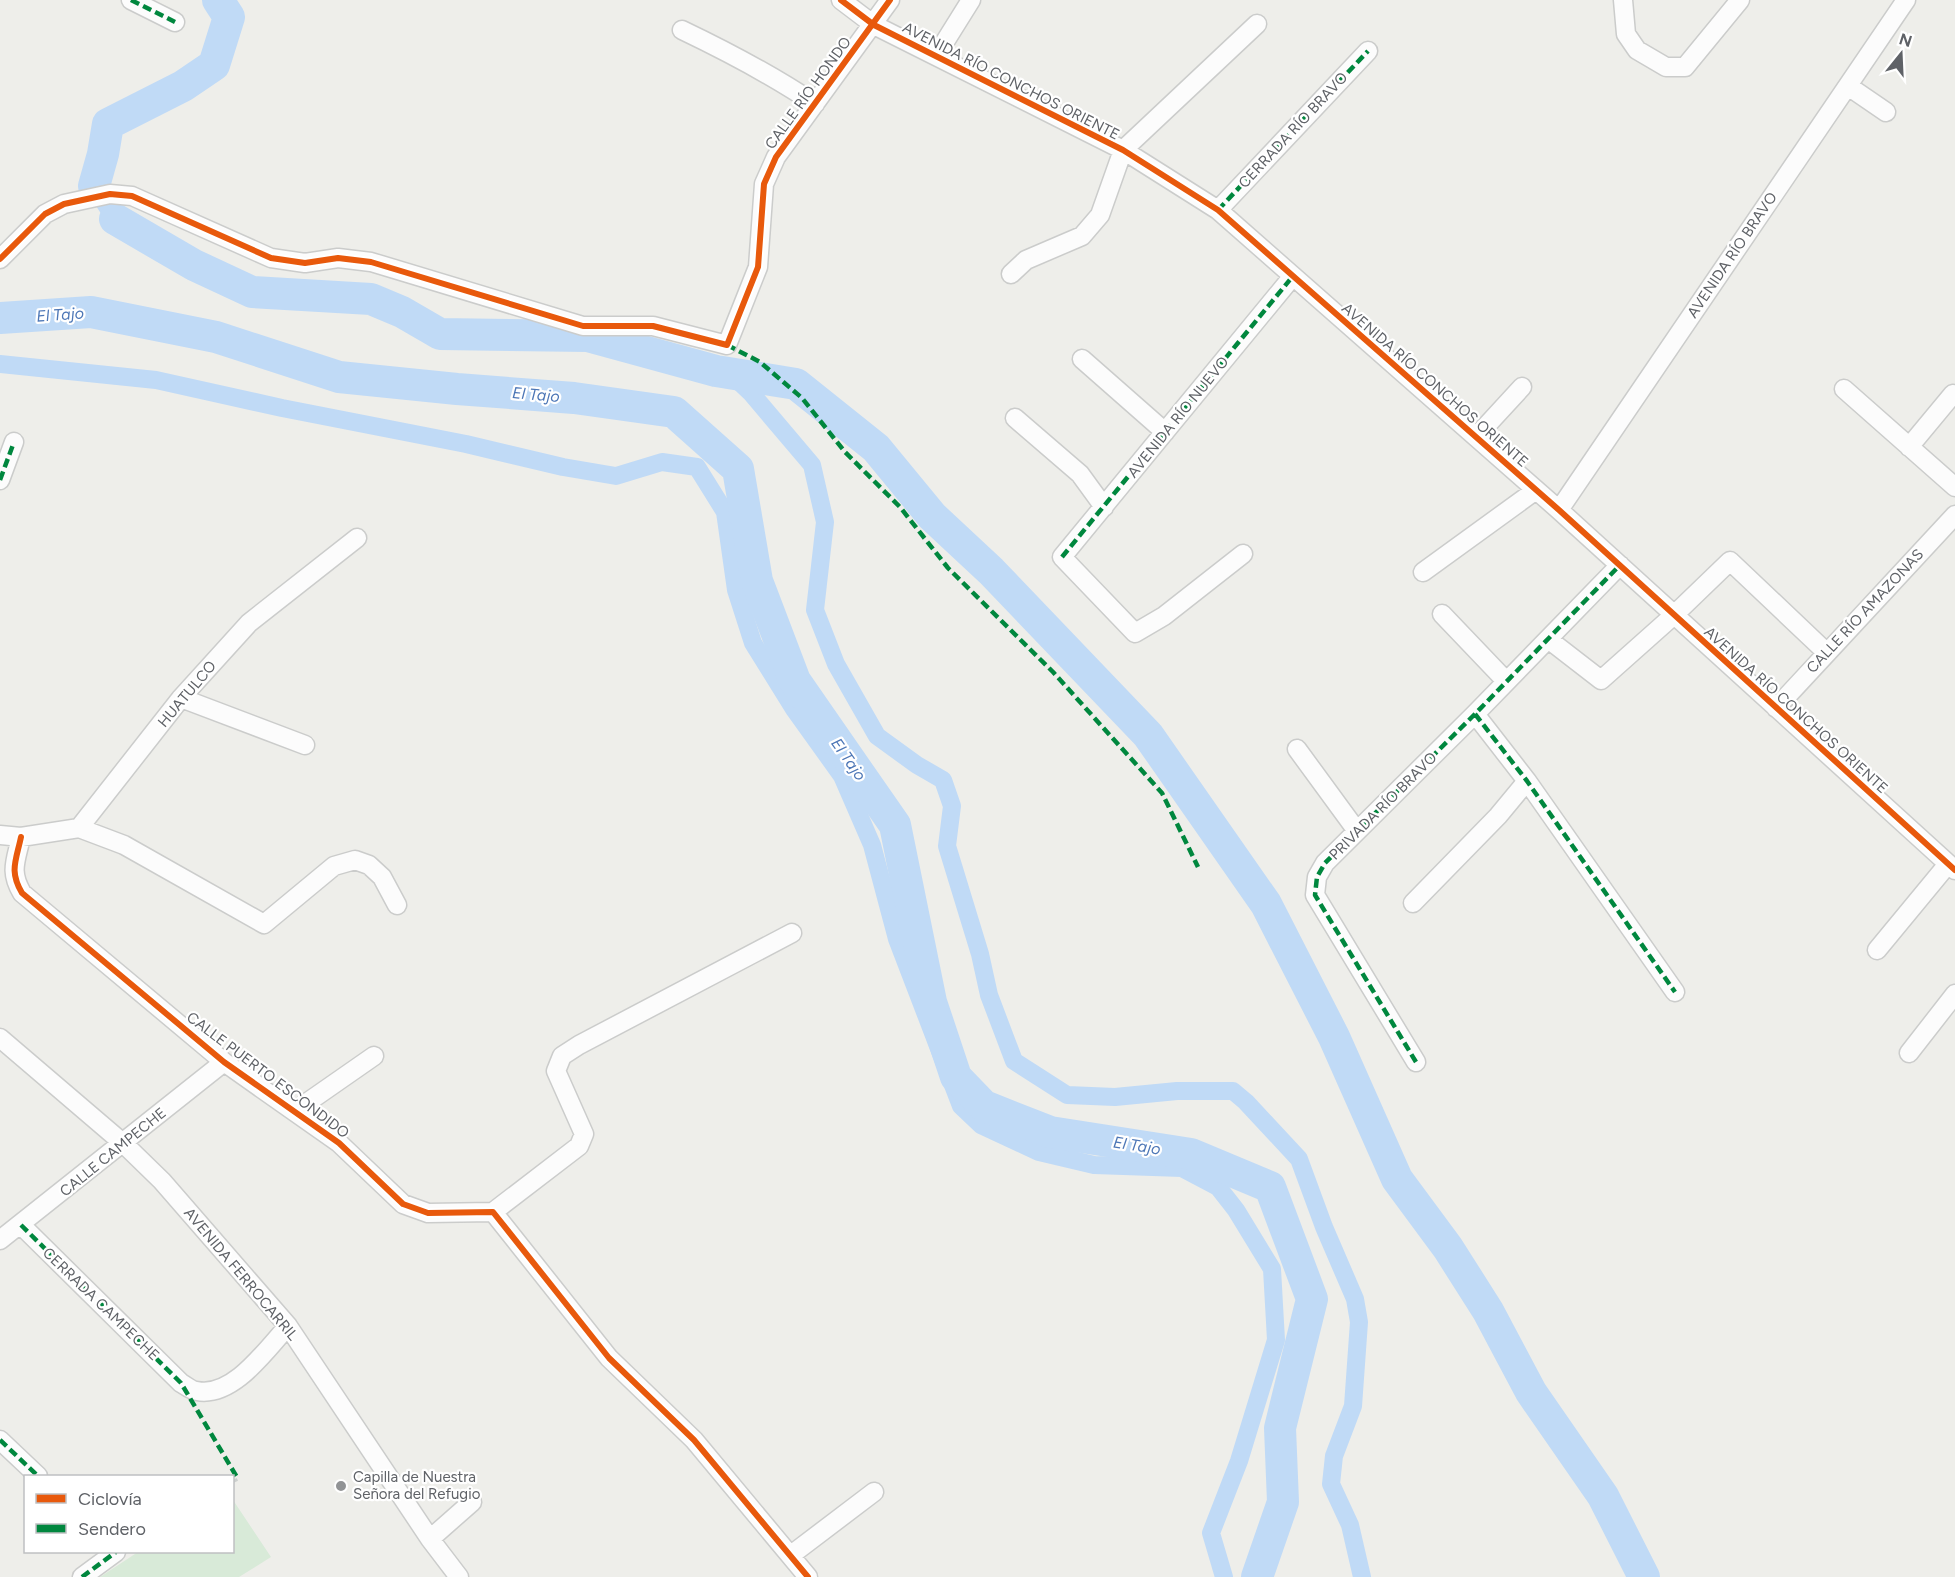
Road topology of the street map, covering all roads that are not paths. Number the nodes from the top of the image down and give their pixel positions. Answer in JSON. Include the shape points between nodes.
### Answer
{"nodes":[{"id":1,"x":131,"y":0,"type":"edge"},
{"id":2,"x":841,"y":0,"type":"edge"},
{"id":3,"x":890,"y":0,"type":"edge"},
{"id":4,"x":971,"y":0,"type":"edge"},
{"id":5,"x":1623,"y":0,"type":"edge"},
{"id":6,"x":1740,"y":0,"type":"edge"},
{"id":7,"x":1906,"y":0,"type":"edge"},
{"id":8,"x":175,"y":22,"type":"dead end"},
{"id":9,"x":1257,"y":24,"type":"dead end"},
{"id":10,"x":874,"y":25,"type":"junction"},
{"id":11,"x":682,"y":30,"type":"dead end"},
{"id":12,"x":1368,"y":51,"type":"dead end"},
{"id":13,"x":936,"y":56,"type":"junction"},
{"id":14,"x":1848,"y":86,"type":"junction"},
{"id":15,"x":815,"y":104,"type":"junction"},
{"id":16,"x":1886,"y":112,"type":"dead end"},
{"id":17,"x":1123,"y":150,"type":"junction"},
{"id":18,"x":1218,"y":210,"type":"junction"},
{"id":19,"x":0,"y":260,"type":"edge"},
{"id":20,"x":1011,"y":274,"type":"dead end"},
{"id":21,"x":1293,"y":276,"type":"junction"},
{"id":22,"x":1082,"y":359,"type":"dead end"},
{"id":23,"x":1522,"y":387,"type":"dead end"},
{"id":24,"x":1844,"y":389,"type":"dead end"},
{"id":25,"x":1953,"y":394,"type":"dead end"},
{"id":26,"x":1015,"y":418,"type":"dead end"},
{"id":27,"x":1166,"y":432,"type":"junction"},
{"id":28,"x":1476,"y":437,"type":"junction"},
{"id":29,"x":14,"y":442,"type":"dead end"},
{"id":30,"x":1909,"y":447,"type":"junction"},
{"id":31,"x":0,"y":480,"type":"edge"},
{"id":32,"x":1955,"y":487,"type":"edge"},
{"id":33,"x":1536,"y":490,"type":"junction"},
{"id":34,"x":1104,"y":507,"type":"junction"},
{"id":35,"x":1559,"y":510,"type":"junction"},
{"id":36,"x":1955,"y":515,"type":"edge"},
{"id":37,"x":357,"y":538,"type":"dead end"},
{"id":38,"x":1242,"y":554,"type":"dead end"},
{"id":39,"x":1620,"y":565,"type":"junction"},
{"id":40,"x":1423,"y":572,"type":"dead end"},
{"id":41,"x":1442,"y":614,"type":"dead end"},
{"id":42,"x":1674,"y":615,"type":"junction"},
{"id":43,"x":1548,"y":639,"type":"junction"},
{"id":44,"x":1826,"y":652,"type":"junction"},
{"id":45,"x":1506,"y":681,"type":"junction"},
{"id":46,"x":181,"y":698,"type":"junction"},
{"id":47,"x":1776,"y":708,"type":"junction"},
{"id":48,"x":1475,"y":714,"type":"junction"},
{"id":49,"x":305,"y":745,"type":"dead end"},
{"id":50,"x":1297,"y":748,"type":"dead end"},
{"id":51,"x":1527,"y":781,"type":"junction"},
{"id":52,"x":79,"y":828,"type":"junction"},
{"id":53,"x":1357,"y":831,"type":"junction"},
{"id":54,"x":0,"y":835,"type":"edge"},
{"id":55,"x":21,"y":837,"type":"junction"},
{"id":56,"x":1951,"y":867,"type":"edge"},
{"id":57,"x":1413,"y":903,"type":"dead end"},
{"id":58,"x":397,"y":905,"type":"dead end"},
{"id":59,"x":792,"y":933,"type":"dead end"},
{"id":60,"x":1877,"y":950,"type":"dead end"},
{"id":61,"x":1675,"y":992,"type":"dead end"},
{"id":62,"x":1955,"y":994,"type":"edge"},
{"id":63,"x":0,"y":1038,"type":"edge"},
{"id":64,"x":1909,"y":1053,"type":"dead end"},
{"id":65,"x":374,"y":1056,"type":"dead end"},
{"id":66,"x":224,"y":1062,"type":"junction"},
{"id":67,"x":1416,"y":1062,"type":"dead end"},
{"id":68,"x":295,"y":1111,"type":"junction"},
{"id":69,"x":124,"y":1144,"type":"junction"},
{"id":70,"x":492,"y":1212,"type":"junction"},
{"id":71,"x":21,"y":1225,"type":"junction"},
{"id":72,"x":0,"y":1240,"type":"edge"},
{"id":73,"x":288,"y":1326,"type":"junction"},
{"id":74,"x":0,"y":1440,"type":"edge"},
{"id":75,"x":37,"y":1475,"type":"edge"},
{"id":76,"x":874,"y":1492,"type":"dead end"},
{"id":77,"x":472,"y":1502,"type":"dead end"},
{"id":78,"x":430,"y":1539,"type":"junction"},
{"id":79,"x":113,"y":1553,"type":"edge"},
{"id":80,"x":790,"y":1556,"type":"junction"},
{"id":81,"x":444,"y":1557,"type":"junction"},
{"id":82,"x":82,"y":1577,"type":"edge"},
{"id":83,"x":448,"y":1577,"type":"edge"},
{"id":84,"x":459,"y":1577,"type":"edge"},
{"id":85,"x":808,"y":1577,"type":"edge"}],
"edges":[{"from":1,"to":8,"type":"street"},
{"from":2,"to":10,"type":"street","name":"AVENIDA RÍO CONCHOS ORIENTE"},
{"from":3,"to":10,"type":"street","name":"CALLE RÍO HONDO"},
{"from":4,"to":13,"type":"street"},
{"from":5,"to":6,"type":"street","via":[[1626,34],[1637,50],[1666,67],[1685,67]]},
{"from":7,"to":14,"type":"street","name":"AVENIDA RÍO BRAVO"},
{"from":9,"to":17,"type":"street"},
{"from":10,"to":13,"type":"street","name":"AVENIDA RÍO CONCHOS ORIENTE"},
{"from":10,"to":15,"type":"street","name":"CALLE RÍO HONDO"},
{"from":11,"to":15,"type":"street","via":[[768,74]]},
{"from":12,"to":18,"type":"street","name":"CERRADA RÍO BRAVO"},
{"from":13,"to":17,"type":"street","name":"AVENIDA RÍO CONCHOS ORIENTE"},
{"from":14,"to":16,"type":"street"},
{"from":14,"to":35,"type":"street","name":"AVENIDA RÍO BRAVO"},
{"from":15,"to":19,"type":"street","name":"CALLE RÍO HONDO","via":[[776,157],[764,184],[758,267],[728,345],[653,326],[583,326],[371,262],[338,258],[304,263],[271,258],[132,196],[110,194],[64,204],[45,214]]},
{"from":17,"to":18,"type":"street","name":"AVENIDA RÍO CONCHOS ORIENTE"},
{"from":17,"to":20,"type":"street","via":[[1100,215],[1082,236],[1026,260]]},
{"from":18,"to":21,"type":"street","name":"AVENIDA RÍO CONCHOS ORIENTE"},
{"from":21,"to":27,"type":"street","name":"AVENIDA RÍO NUEVO"},
{"from":21,"to":28,"type":"street","name":"AVENIDA RÍO CONCHOS ORIENTE"},
{"from":22,"to":27,"type":"street"},
{"from":23,"to":28,"type":"street"},
{"from":24,"to":30,"type":"street"},
{"from":25,"to":30,"type":"street"},
{"from":26,"to":34,"type":"street","via":[[1080,474]]},
{"from":27,"to":34,"type":"street","name":"AVENIDA RÍO NUEVO"},
{"from":28,"to":33,"type":"street","name":"AVENIDA RÍO CONCHOS ORIENTE"},
{"from":29,"to":31,"type":"street"},
{"from":30,"to":32,"type":"street"},
{"from":33,"to":35,"type":"street","name":"AVENIDA RÍO CONCHOS ORIENTE"},
{"from":33,"to":40,"type":"street"},
{"from":34,"to":38,"type":"street","name":"AVENIDA RÍO NUEVO","via":[[1062,557],[1135,633],[1164,616]]},
{"from":35,"to":39,"type":"street","name":"AVENIDA RÍO CONCHOS ORIENTE"},
{"from":36,"to":44,"type":"street","name":"CALLE RÍO AMAZONAS"},
{"from":37,"to":46,"type":"street","name":"HUATULCO","via":[[249,623]]},
{"from":39,"to":42,"type":"street","name":"AVENIDA RÍO CONCHOS ORIENTE"},
{"from":39,"to":43,"type":"street","name":"PRIVADA RÍO BRAVO"},
{"from":41,"to":45,"type":"street"},
{"from":42,"to":43,"type":"street","via":[[1601,680]]},
{"from":42,"to":44,"type":"street","via":[[1730,561]]},
{"from":42,"to":47,"type":"street","name":"AVENIDA RÍO CONCHOS ORIENTE"},
{"from":43,"to":45,"type":"street","name":"PRIVADA RÍO BRAVO"},
{"from":44,"to":47,"type":"street","name":"CALLE RÍO AMAZONAS"},
{"from":45,"to":48,"type":"street","name":"PRIVADA RÍO BRAVO"},
{"from":46,"to":49,"type":"street"},
{"from":46,"to":52,"type":"street","name":"HUATULCO"},
{"from":47,"to":56,"type":"street","name":"AVENIDA RÍO CONCHOS ORIENTE"},
{"from":48,"to":51,"type":"street"},
{"from":48,"to":53,"type":"street","name":"PRIVADA RÍO BRAVO"},
{"from":50,"to":53,"type":"street"},
{"from":51,"to":57,"type":"street"},
{"from":51,"to":61,"type":"street"},
{"from":52,"to":55,"type":"street"},
{"from":52,"to":58,"type":"street","via":[[124,845],[264,924],[334,866],[355,860],[369,865],[382,877]]},
{"from":53,"to":67,"type":"street","name":"PRIVADA RÍO BRAVO","via":[[1325,863],[1317,877],[1315,895]]},
{"from":54,"to":55,"type":"street"},
{"from":55,"to":66,"type":"street","name":"CALLE PUERTO ESCONDIDO","via":[[14,880],[22,893]]},
{"from":56,"to":60,"type":"street"},
{"from":59,"to":70,"type":"street","via":[[561,1056],[556,1071],[584,1134],[579,1146]]},
{"from":62,"to":64,"type":"street"},
{"from":63,"to":69,"type":"street","name":"AVENIDA FERROCARRIL"},
{"from":65,"to":68,"type":"street"},
{"from":66,"to":68,"type":"street","name":"CALLE PUERTO ESCONDIDO"},
{"from":66,"to":69,"type":"street","name":"CALLE CAMPECHE"},
{"from":68,"to":70,"type":"street","name":"CALLE PUERTO ESCONDIDO","via":[[339,1143],[403,1204],[428,1213]]},
{"from":69,"to":71,"type":"street","name":"CALLE CAMPECHE"},
{"from":69,"to":73,"type":"street","name":"AVENIDA FERROCARRIL","via":[[162,1181]]},
{"from":70,"to":80,"type":"street","via":[[609,1358],[694,1440]]},
{"from":71,"to":72,"type":"street","name":"CALLE CAMPECHE"},
{"from":71,"to":73,"type":"street","name":"CERRADA CAMPECHE","via":[[181,1383],[196,1392],[217,1391],[241,1377]]},
{"from":73,"to":78,"type":"street","name":"AVENIDA FERROCARRIL"},
{"from":74,"to":75,"type":"street"},
{"from":76,"to":80,"type":"street"},
{"from":77,"to":78,"type":"street"},
{"from":78,"to":81,"type":"street","name":"AVENIDA FERROCARRIL"},
{"from":79,"to":82,"type":"street"},
{"from":80,"to":85,"type":"street"},
{"from":81,"to":83,"type":"street"},
{"from":81,"to":84,"type":"street","name":"AVENIDA FERROCARRIL"}]}
